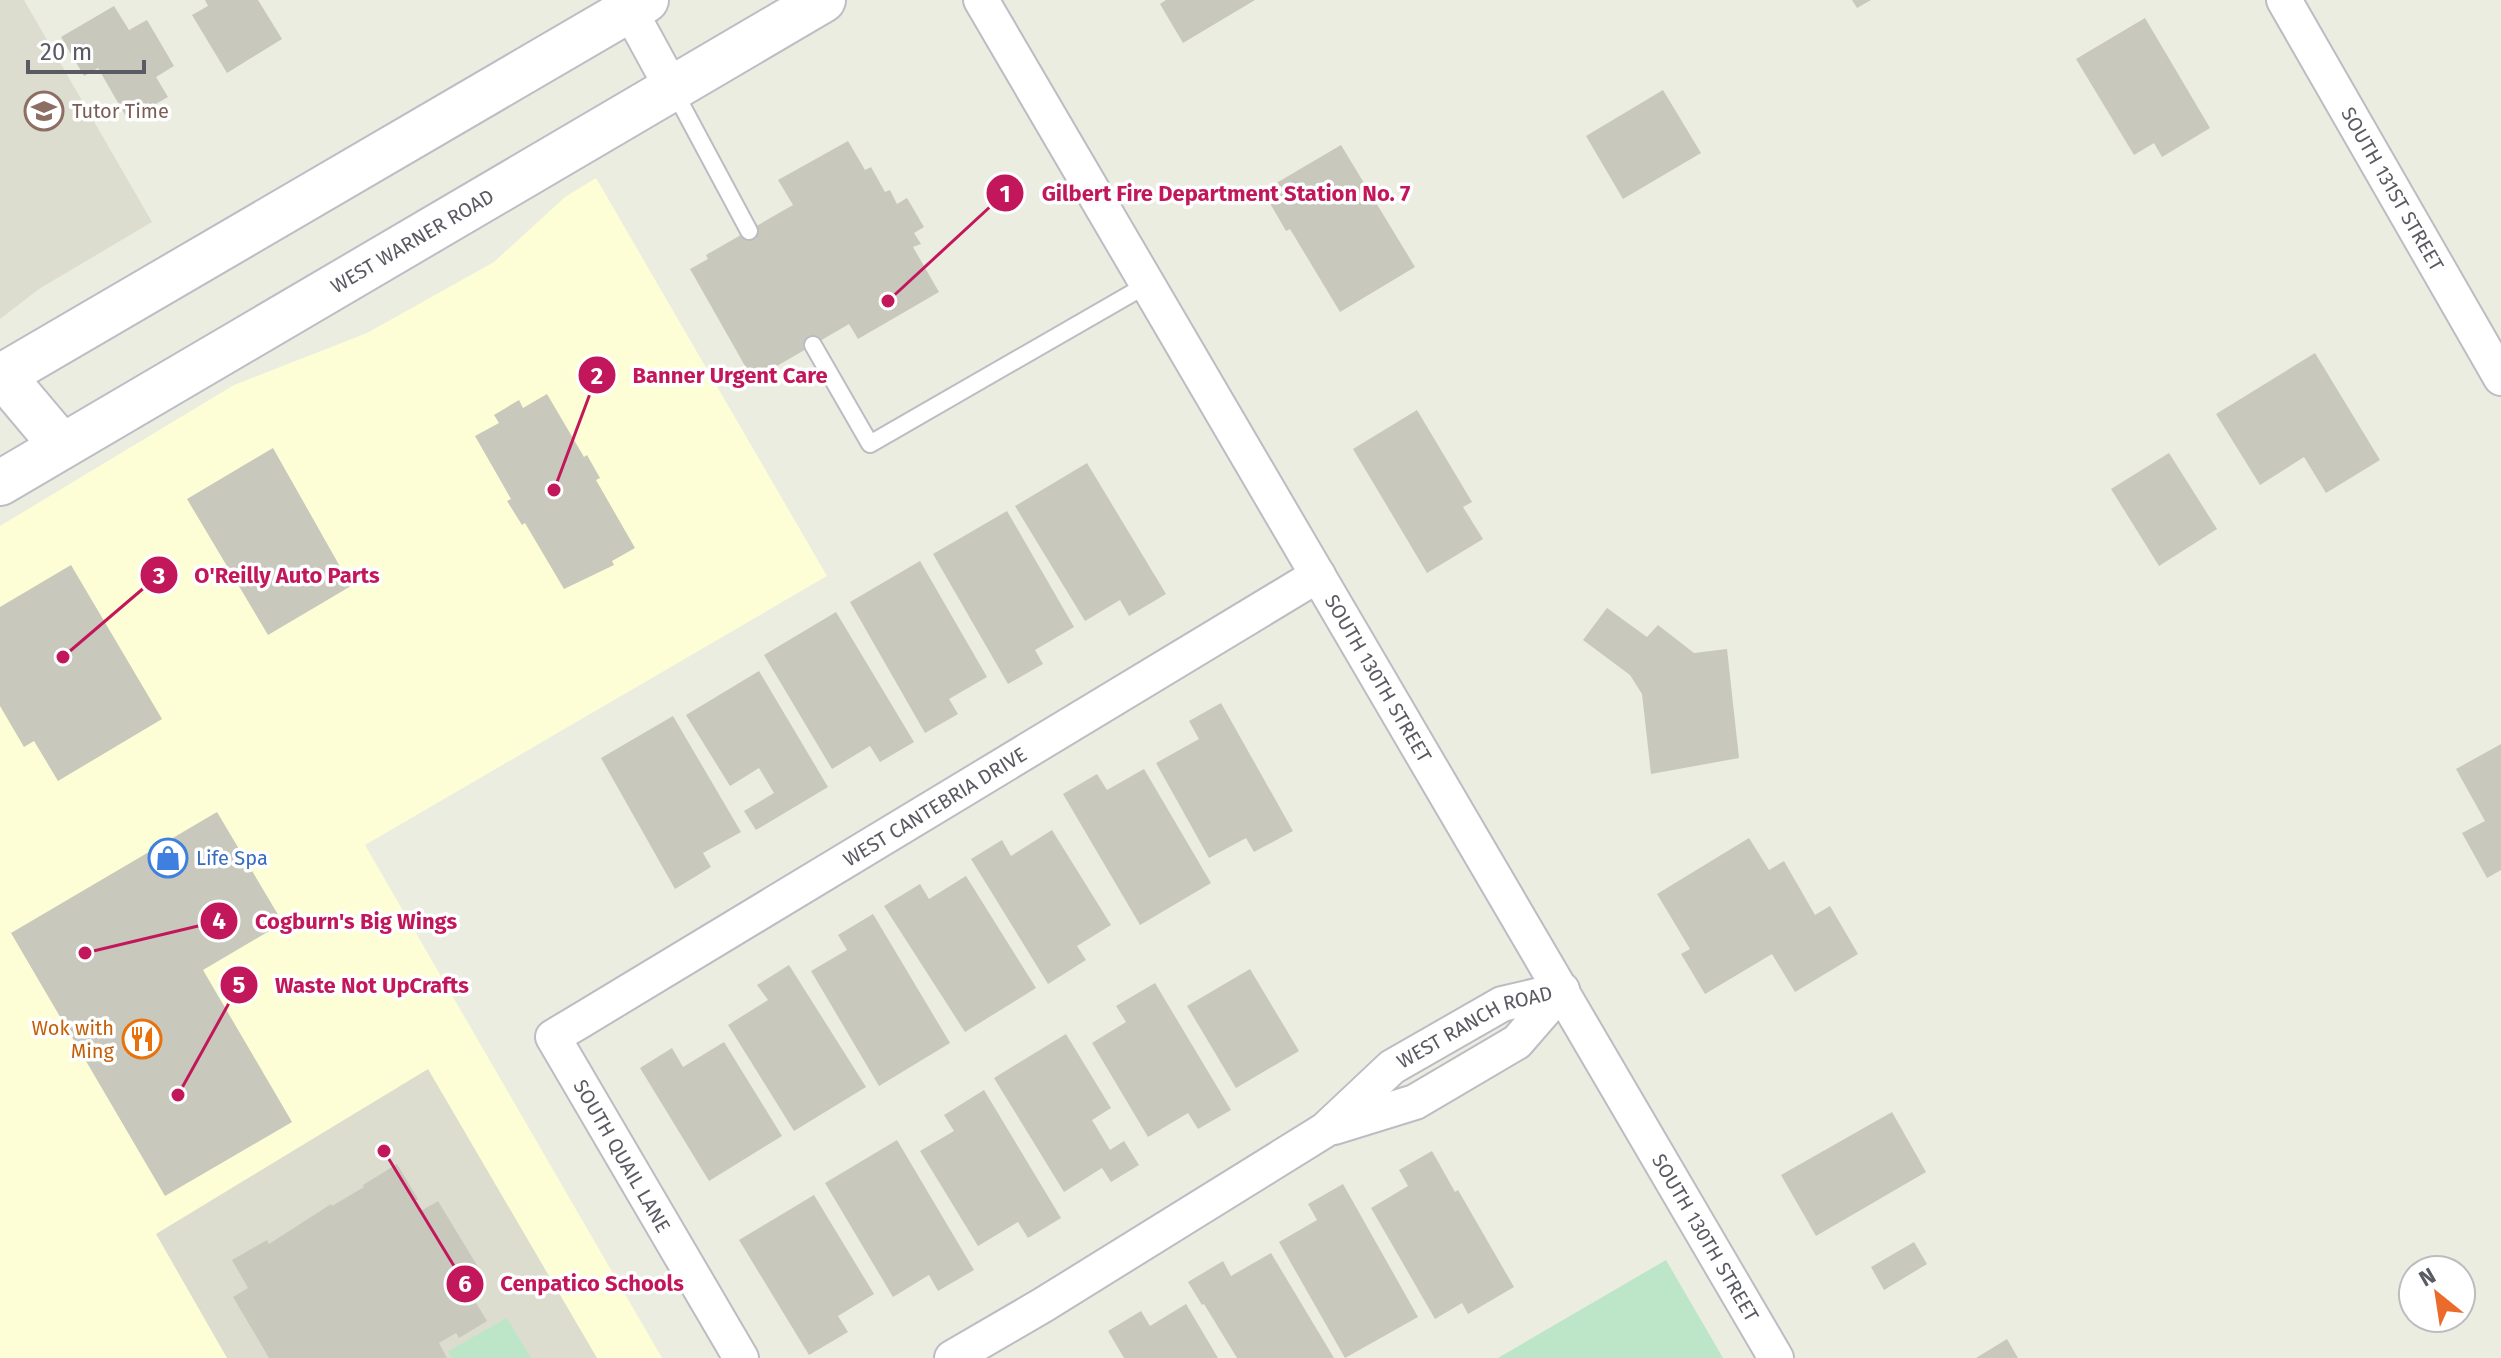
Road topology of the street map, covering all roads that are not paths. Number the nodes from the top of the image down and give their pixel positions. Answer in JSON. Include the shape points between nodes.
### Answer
{"nodes":[{"id":1,"x":823,"y":0,"type":"edge"},
{"id":2,"x":981,"y":0,"type":"edge"},
{"id":3,"x":2284,"y":0,"type":"edge"},
{"id":4,"x":633,"y":3,"type":"edge"},
{"id":5,"x":672,"y":88,"type":"junction"},
{"id":6,"x":749,"y":231,"type":"dead end"},
{"id":7,"x":1148,"y":284,"type":"junction"},
{"id":8,"x":813,"y":345,"type":"dead end"},
{"id":9,"x":1,"y":377,"type":"edge"},
{"id":10,"x":2501,"y":378,"type":"edge"},
{"id":11,"x":62,"y":446,"type":"junction"},
{"id":12,"x":0,"y":483,"type":"edge"},
{"id":13,"x":1318,"y":575,"type":"junction"},
{"id":14,"x":1562,"y":990,"type":"junction"},
{"id":15,"x":553,"y":1037,"type":"joint"},
{"id":16,"x":741,"y":1358,"type":"edge"},
{"id":17,"x":952,"y":1358,"type":"edge"},
{"id":18,"x":1776,"y":1358,"type":"edge"}],
"edges":[{"from":1,"to":5,"type":"main road","name":"WEST WARNER ROAD"},
{"from":2,"to":7,"type":"street","name":"SOUTH 130TH STREET"},
{"from":3,"to":10,"type":"street","name":"SOUTH 131ST STREET"},
{"from":4,"to":5,"type":"street"},
{"from":4,"to":9,"type":"main road"},
{"from":5,"to":6,"type":"lane"},
{"from":5,"to":11,"type":"main road","name":"WEST WARNER ROAD"},
{"from":7,"to":8,"type":"lane","via":[[870,444]]},
{"from":7,"to":13,"type":"street","name":"SOUTH 130TH STREET"},
{"from":9,"to":11,"type":"main road"},
{"from":11,"to":12,"type":"main road","name":"WEST WARNER ROAD"},
{"from":13,"to":14,"type":"street","name":"SOUTH 130TH STREET"},
{"from":13,"to":15,"type":"street","name":"WEST CANTEBRIA DRIVE"},
{"from":14,"to":17,"type":"street","name":"WEST RANCH ROAD","via":[[1502,1004],[1392,1067],[1325,1130]]},
{"from":14,"to":18,"type":"street","name":"SOUTH 130TH STREET"},
{"from":15,"to":16,"type":"street","name":"SOUTH QUAIL LANE"}]}
